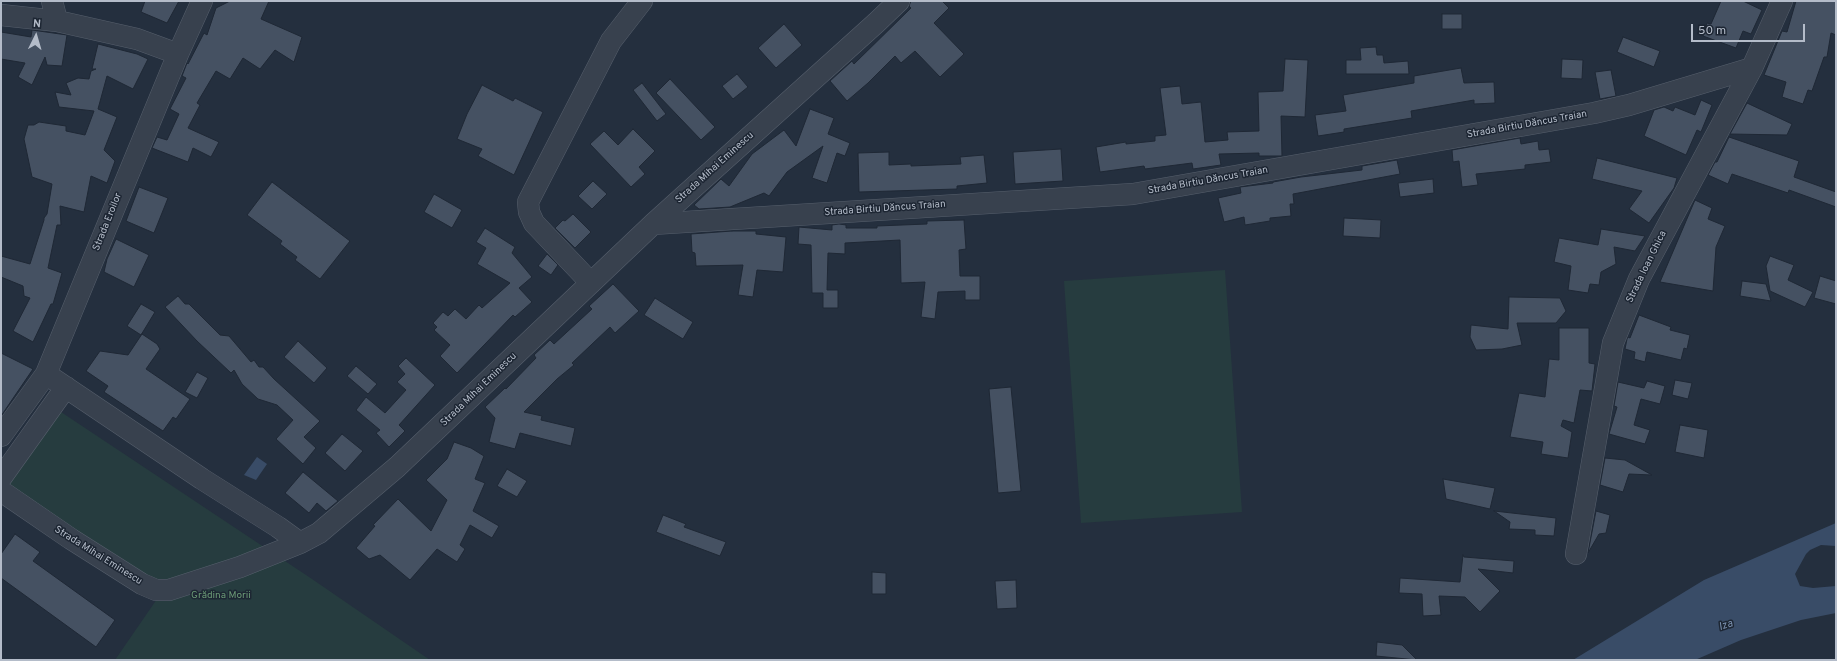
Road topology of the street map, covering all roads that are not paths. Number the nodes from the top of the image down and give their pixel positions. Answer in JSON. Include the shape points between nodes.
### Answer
{"nodes":[{"id":1,"x":52,"y":1,"type":"edge"},
{"id":2,"x":202,"y":1,"type":"edge"},
{"id":3,"x":642,"y":1,"type":"edge"},
{"id":4,"x":899,"y":1,"type":"edge"},
{"id":5,"x":1782,"y":1,"type":"edge"},
{"id":6,"x":1,"y":14,"type":"edge"},
{"id":7,"x":57,"y":21,"type":"junction"},
{"id":8,"x":178,"y":54,"type":"junction"},
{"id":9,"x":1752,"y":68,"type":"junction"},
{"id":10,"x":653,"y":224,"type":"junction"},
{"id":11,"x":591,"y":283,"type":"junction"},
{"id":12,"x":46,"y":374,"type":"junction"},
{"id":13,"x":66,"y":387,"type":"junction"},
{"id":14,"x":1,"y":436,"type":"edge"},
{"id":15,"x":2,"y":489,"type":"edge"},
{"id":16,"x":300,"y":544,"type":"junction"},
{"id":17,"x":1576,"y":554,"type":"dead end"}],
"edges":[{"from":1,"to":7,"type":"street"},
{"from":2,"to":8,"type":"street","name":"Strada Eroilor"},
{"from":3,"to":11,"type":"street","via":[[611,41],[528,202],[534,223]]},
{"from":4,"to":10,"type":"street","name":"Strada Mihai Eminescu"},
{"from":5,"to":9,"type":"street","name":"Strada Ioan Ghica"},
{"from":6,"to":7,"type":"street"},
{"from":7,"to":8,"type":"street","via":[[138,39]]},
{"from":8,"to":12,"type":"street","name":"Strada Eroilor"},
{"from":9,"to":10,"type":"street","name":"Strada Birtiu Dăncus Traian","via":[[1594,113],[1133,194]]},
{"from":9,"to":17,"type":"street","name":"Strada Ioan Ghica","via":[[1639,279],[1613,343]]},
{"from":10,"to":11,"type":"street","name":"Strada Mihai Eminescu"},
{"from":11,"to":16,"type":"street","name":"Strada Mihai Eminescu","via":[[397,468],[320,533]]},
{"from":12,"to":13,"type":"street"},
{"from":12,"to":14,"type":"street","name":"Strada Eroilor"},
{"from":13,"to":15,"type":"street"},
{"from":13,"to":16,"type":"street"},
{"from":15,"to":16,"type":"street","name":"Strada Mihai Eminescu","via":[[71,540],[156,590],[169,590]]}]}
